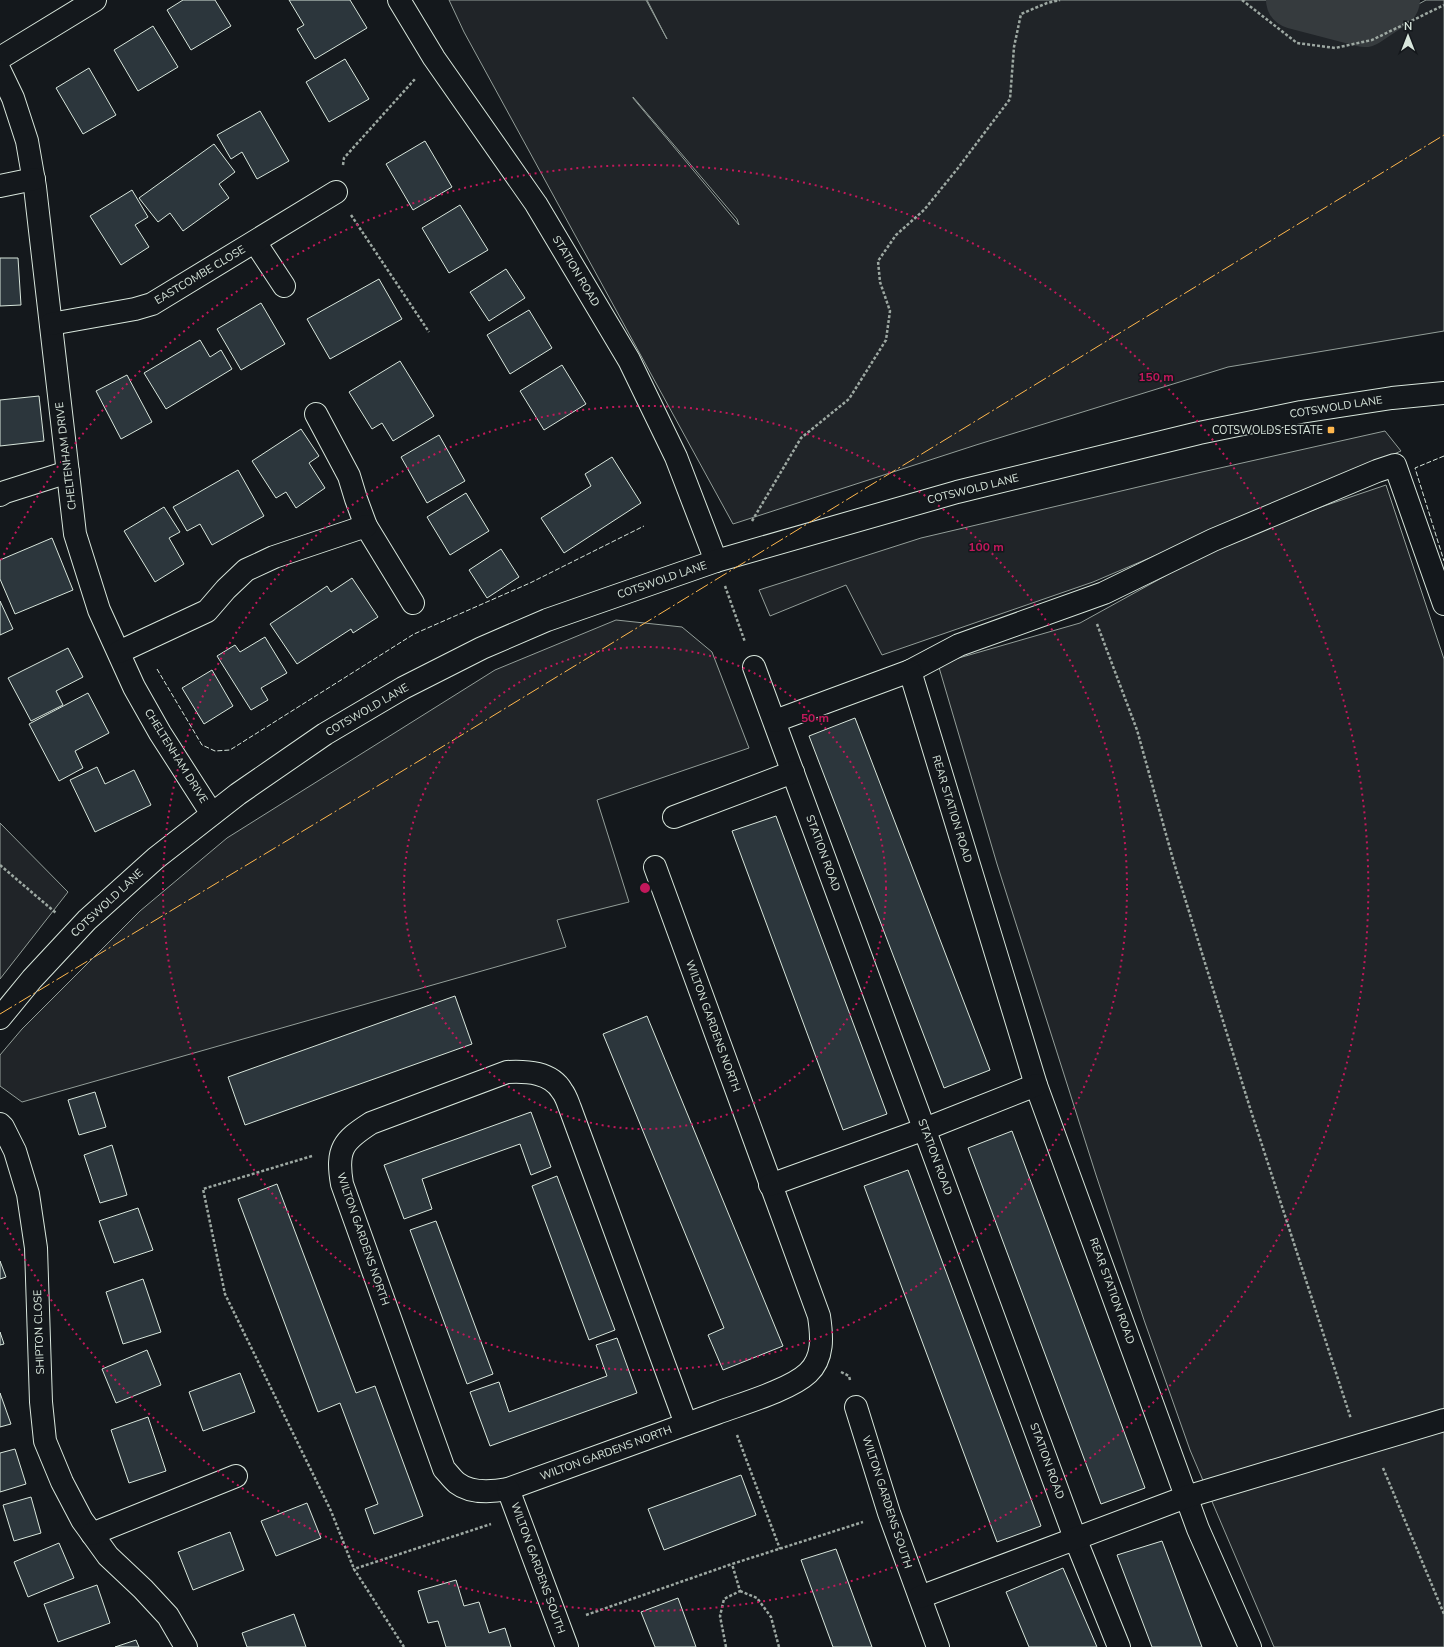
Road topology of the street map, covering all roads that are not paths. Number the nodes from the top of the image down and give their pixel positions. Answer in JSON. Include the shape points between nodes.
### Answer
{"nodes":[{"id":1,"x":95,"y":0,"type":"edge"},
{"id":2,"x":399,"y":0,"type":"edge"},
{"id":3,"x":0,"y":58,"type":"edge"},
{"id":4,"x":0,"y":71,"type":"edge"},
{"id":5,"x":34,"y":179,"type":"junction"},
{"id":6,"x":0,"y":186,"type":"edge"},
{"id":7,"x":336,"y":192,"type":"road end"},
{"id":8,"x":255,"y":242,"type":"junction"},
{"id":9,"x":284,"y":286,"type":"dead end"},
{"id":10,"x":51,"y":324,"type":"junction"},
{"id":11,"x":1444,"y":393,"type":"edge"},
{"id":12,"x":316,"y":414,"type":"dead end"},
{"id":13,"x":68,"y":472,"type":"junction"},
{"id":14,"x":0,"y":495,"type":"edge"},
{"id":15,"x":366,"y":526,"type":"junction"},
{"id":16,"x":723,"y":559,"type":"junction"},
{"id":17,"x":413,"y":603,"type":"dead end"},
{"id":18,"x":1444,"y":604,"type":"edge"},
{"id":19,"x":119,"y":652,"type":"junction"},
{"id":20,"x":754,"y":667,"type":"road end"},
{"id":21,"x":910,"y":671,"type":"junction"},
{"id":22,"x":774,"y":721,"type":"junction"},
{"id":23,"x":793,"y":772,"type":"junction"},
{"id":24,"x":212,"y":814,"type":"junction"},
{"id":25,"x":674,"y":817,"type":"dead end"},
{"id":26,"x":655,"y":866,"type":"dead end"},
{"id":27,"x":0,"y":1018,"type":"edge"},
{"id":28,"x":1036,"y":1085,"type":"junction"},
{"id":29,"x":0,"y":1124,"type":"edge"},
{"id":30,"x":925,"y":1129,"type":"junction"},
{"id":31,"x":770,"y":1185,"type":"junction"},
{"id":32,"x":856,"y":1407,"type":"road end"},
{"id":33,"x":1444,"y":1420,"type":"edge"},
{"id":34,"x":686,"y":1424,"type":"junction"},
{"id":35,"x":236,"y":1476,"type":"dead end"},
{"id":36,"x":508,"y":1489,"type":"junction"},
{"id":37,"x":1186,"y":1497,"type":"junction"},
{"id":38,"x":92,"y":1534,"type":"junction"},
{"id":39,"x":1076,"y":1538,"type":"junction"},
{"id":40,"x":920,"y":1597,"type":"junction"},
{"id":41,"x":186,"y":1647,"type":"edge"},
{"id":42,"x":567,"y":1647,"type":"edge"},
{"id":43,"x":938,"y":1647,"type":"edge"},
{"id":44,"x":1119,"y":1647,"type":"edge"},
{"id":45,"x":1250,"y":1647,"type":"edge"}],
"edges":[{"from":1,"to":3,"type":"street"},
{"from":2,"to":16,"type":"street","name":"STATION ROAD","via":[[434,58],[536,204],[629,360]]},
{"from":4,"to":5,"type":"street","name":"CHELTENHAM DRIVE","via":[[13,98]]},
{"from":5,"to":6,"type":"street"},
{"from":5,"to":10,"type":"street","name":"CHELTENHAM DRIVE"},
{"from":7,"to":8,"type":"street","name":"EASTCOMBE CLOSE"},
{"from":8,"to":9,"type":"street","name":"EASTCOMBE CLOSE"},
{"from":8,"to":10,"type":"street","name":"EASTCOMBE CLOSE","via":[[152,304]]},
{"from":10,"to":13,"type":"street","name":"CHELTENHAM DRIVE"},
{"from":11,"to":16,"type":"street","name":"COTSWOLD LANE","via":[[1300,412],[1199,433],[957,492]]},
{"from":12,"to":15,"type":"street","via":[[349,476]]},
{"from":13,"to":14,"type":"street"},
{"from":13,"to":19,"type":"street","name":"CHELTENHAM DRIVE","via":[[75,534],[99,610]]},
{"from":15,"to":17,"type":"street"},
{"from":15,"to":19,"type":"street","via":[[274,557],[246,570],[207,611]]},
{"from":16,"to":24,"type":"street","name":"COTSWOLD LANE","via":[[547,620],[403,688],[325,734]]},
{"from":18,"to":21,"type":"street","via":[[1395,465],[1213,540],[1104,594],[959,645]]},
{"from":19,"to":24,"type":"street","name":"CHELTENHAM DRIVE","via":[[134,687],[160,733]]},
{"from":20,"to":22,"type":"street","name":"STATION ROAD"},
{"from":21,"to":22,"type":"street"},
{"from":21,"to":28,"type":"street","name":"REAR STATION ROAD"},
{"from":22,"to":23,"type":"street","name":"STATION ROAD"},
{"from":23,"to":25,"type":"street"},
{"from":23,"to":30,"type":"street","name":"STATION ROAD"},
{"from":24,"to":27,"type":"street","name":"COTSWOLD LANE","via":[[156,858],[77,931]]},
{"from":26,"to":31,"type":"street","name":"WILTON GARDENS NORTH"},
{"from":28,"to":30,"type":"street"},
{"from":28,"to":37,"type":"street","name":"REAR STATION ROAD"},
{"from":29,"to":38,"type":"street","name":"SHIPTON CLOSE","via":[[15,1151],[28,1194],[36,1248],[41,1402],[45,1441],[62,1482]]},
{"from":30,"to":31,"type":"street"},
{"from":30,"to":39,"type":"street","name":"STATION ROAD"},
{"from":31,"to":34,"type":"street","name":"WILTON GARDENS NORTH","via":[[819,1316],[822,1337],[819,1357],[809,1372],[794,1384]]},
{"from":32,"to":40,"type":"street","name":"WILTON GARDENS SOUTH","via":[[889,1514]]},
{"from":33,"to":37,"type":"street"},
{"from":34,"to":36,"type":"street","name":"WILTON GARDENS NORTH"},
{"from":34,"to":36,"type":"street","name":"WILTON GARDENS NORTH","via":[[562,1090],[548,1077],[529,1071],[508,1072],[371,1123],[353,1134],[343,1147],[339,1166],[342,1184],[444,1469],[458,1483],[474,1490],[490,1492]]},
{"from":35,"to":38,"type":"street"},
{"from":36,"to":42,"type":"street","name":"WILTON GARDENS SOUTH"},
{"from":37,"to":39,"type":"street"},
{"from":37,"to":45,"type":"street","name":"REAR STATION ROAD"},
{"from":38,"to":41,"type":"street","name":"SHIPTON CLOSE","via":[[108,1556],[168,1616]]},
{"from":39,"to":40,"type":"street"},
{"from":39,"to":44,"type":"street","name":"STATION ROAD"},
{"from":40,"to":43,"type":"street","name":"WILTON GARDENS SOUTH"}]}
